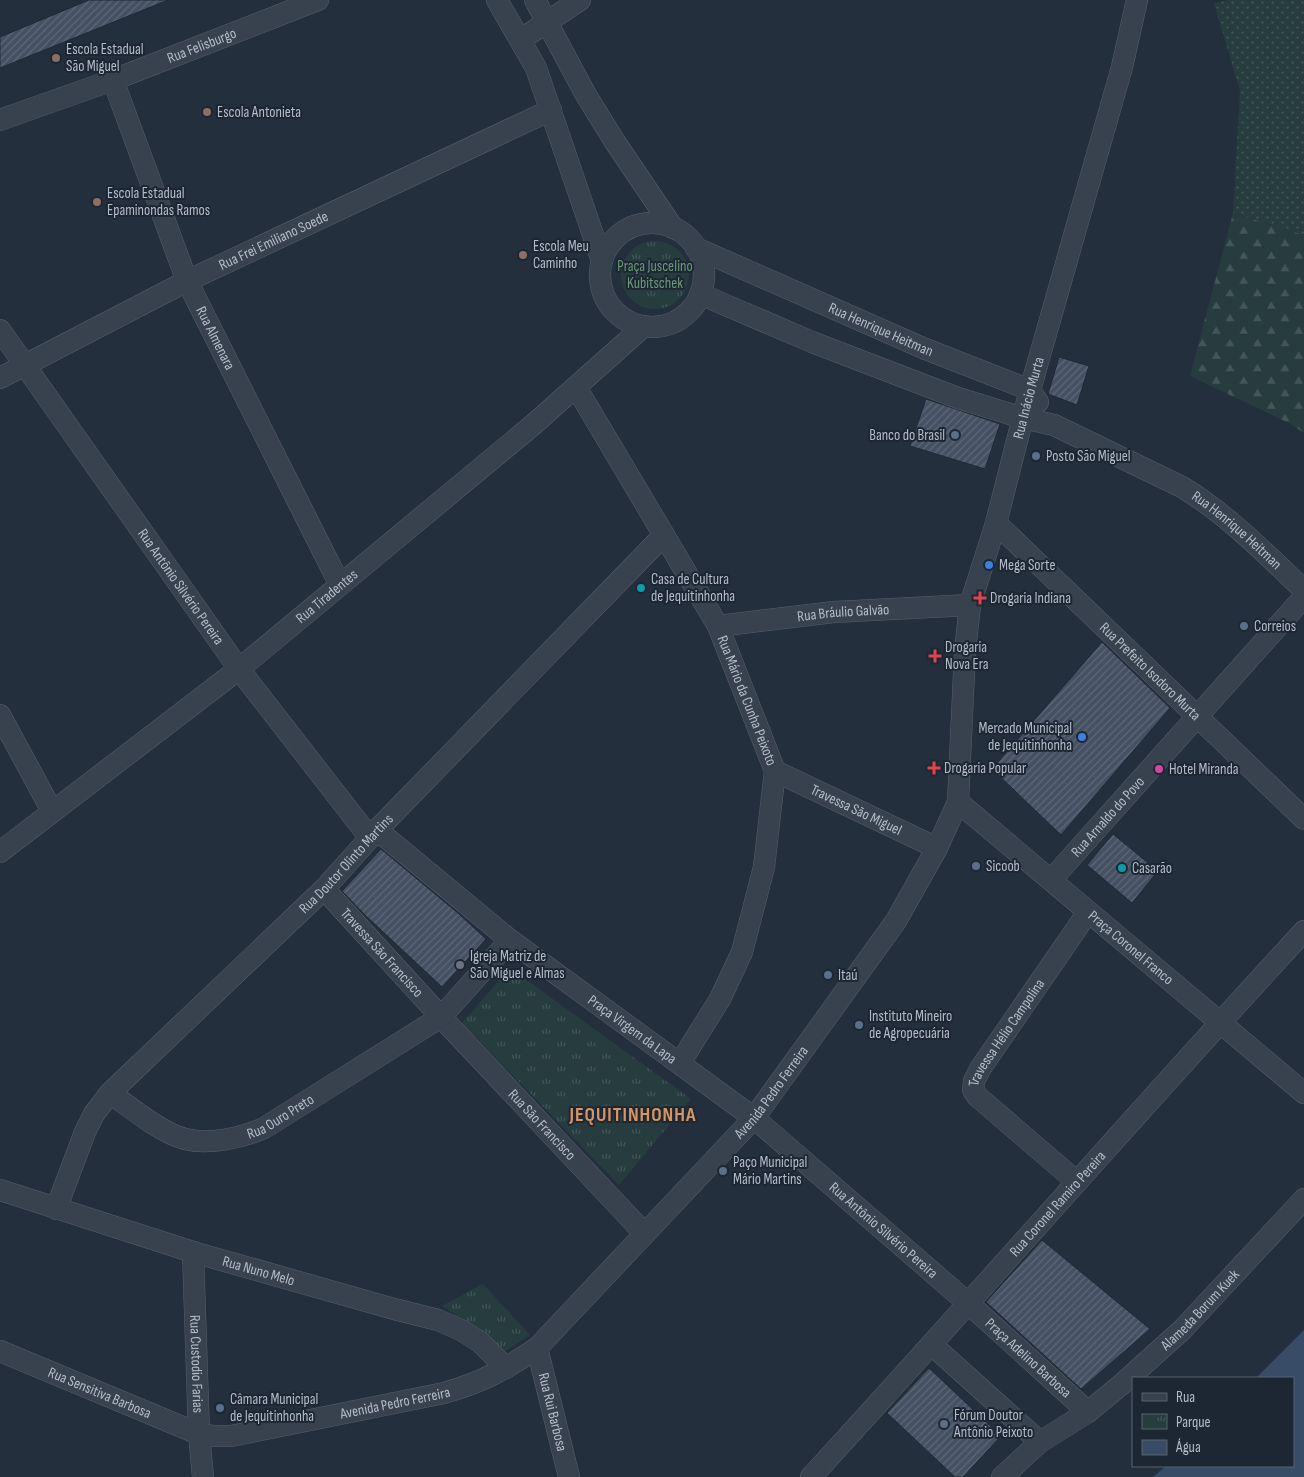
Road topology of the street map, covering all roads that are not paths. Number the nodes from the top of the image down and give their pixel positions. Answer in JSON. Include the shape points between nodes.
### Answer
{"nodes":[{"id":1,"x":318,"y":0,"type":"edge"},
{"id":2,"x":496,"y":0,"type":"edge"},
{"id":3,"x":535,"y":0,"type":"edge"},
{"id":4,"x":580,"y":0,"type":"edge"},
{"id":5,"x":1137,"y":0,"type":"edge"},
{"id":6,"x":548,"y":22,"type":"junction"},
{"id":7,"x":520,"y":40,"type":"junction"},
{"id":8,"x":113,"y":80,"type":"junction"},
{"id":9,"x":551,"y":110,"type":"junction"},
{"id":10,"x":0,"y":120,"type":"edge"},
{"id":11,"x":673,"y":228,"type":"junction"},
{"id":12,"x":696,"y":248,"type":"junction"},
{"id":13,"x":602,"y":261,"type":"junction"},
{"id":14,"x":187,"y":281,"type":"junction"},
{"id":15,"x":700,"y":294,"type":"junction"},
{"id":16,"x":643,"y":327,"type":"junction"},
{"id":17,"x":0,"y":330,"type":"edge"},
{"id":18,"x":23,"y":365,"type":"junction"},
{"id":19,"x":0,"y":378,"type":"edge"},
{"id":20,"x":576,"y":387,"type":"junction"},
{"id":21,"x":1030,"y":390,"type":"junction"},
{"id":22,"x":1022,"y":418,"type":"junction"},
{"id":23,"x":1054,"y":426,"type":"junction"},
{"id":24,"x":996,"y":523,"type":"junction"},
{"id":25,"x":664,"y":535,"type":"junction"},
{"id":26,"x":340,"y":585,"type":"junction"},
{"id":27,"x":1304,"y":590,"type":"edge"},
{"id":28,"x":1304,"y":598,"type":"edge"},
{"id":29,"x":970,"y":605,"type":"junction"},
{"id":30,"x":718,"y":626,"type":"junction"},
{"id":31,"x":240,"y":669,"type":"junction"},
{"id":32,"x":0,"y":715,"type":"edge"},
{"id":33,"x":1197,"y":717,"type":"junction"},
{"id":34,"x":775,"y":771,"type":"junction"},
{"id":35,"x":958,"y":802,"type":"junction"},
{"id":36,"x":52,"y":811,"type":"junction"},
{"id":37,"x":1304,"y":819,"type":"edge"},
{"id":38,"x":373,"y":834,"type":"junction"},
{"id":39,"x":937,"y":848,"type":"junction"},
{"id":40,"x":0,"y":852,"type":"edge"},
{"id":41,"x":1051,"y":880,"type":"junction"},
{"id":42,"x":324,"y":889,"type":"junction"},
{"id":43,"x":1088,"y":912,"type":"junction"},
{"id":44,"x":1304,"y":931,"type":"edge"},
{"id":45,"x":510,"y":940,"type":"junction"},
{"id":46,"x":441,"y":1017,"type":"junction"},
{"id":47,"x":1220,"y":1022,"type":"junction"},
{"id":48,"x":680,"y":1063,"type":"junction"},
{"id":49,"x":110,"y":1093,"type":"junction"},
{"id":50,"x":1304,"y":1093,"type":"edge"},
{"id":51,"x":754,"y":1118,"type":"junction"},
{"id":52,"x":1078,"y":1182,"type":"junction"},
{"id":53,"x":0,"y":1190,"type":"edge"},
{"id":54,"x":1304,"y":1199,"type":"edge"},
{"id":55,"x":56,"y":1209,"type":"junction"},
{"id":56,"x":644,"y":1233,"type":"junction"},
{"id":57,"x":192,"y":1252,"type":"junction"},
{"id":58,"x":968,"y":1304,"type":"junction"},
{"id":59,"x":932,"y":1346,"type":"junction"},
{"id":60,"x":537,"y":1348,"type":"junction"},
{"id":61,"x":0,"y":1350,"type":"edge"},
{"id":62,"x":506,"y":1368,"type":"junction"},
{"id":63,"x":1088,"y":1412,"type":"junction"},
{"id":64,"x":199,"y":1434,"type":"junction"},
{"id":65,"x":1040,"y":1442,"type":"junction"},
{"id":66,"x":203,"y":1477,"type":"edge"},
{"id":67,"x":569,"y":1477,"type":"edge"},
{"id":68,"x":811,"y":1477,"type":"edge"},
{"id":69,"x":1002,"y":1477,"type":"edge"}],
"edges":[{"from":1,"to":8,"type":"street","name":"Rua Felisburgo"},
{"from":2,"to":7,"type":"street"},
{"from":3,"to":6,"type":"street"},
{"from":4,"to":6,"type":"street"},
{"from":5,"to":21,"type":"street","name":"Rua Inácio Murta","via":[[1122,67]]},
{"from":6,"to":7,"type":"street"},
{"from":6,"to":11,"type":"street","via":[[596,111]]},
{"from":7,"to":9,"type":"street","via":[[536,68]]},
{"from":8,"to":10,"type":"street","name":"Rua Felisburgo"},
{"from":8,"to":14,"type":"street","name":"Rua Almenara"},
{"from":9,"to":13,"type":"street"},
{"from":9,"to":14,"type":"street","name":"Rua Frei Emiliano Soede"},
{"from":11,"to":12,"type":"street"},
{"from":11,"to":13,"type":"street","via":[[656,223],[638,225],[622,232],[609,245]]},
{"from":12,"to":15,"type":"street","via":[[702,262]]},
{"from":12,"to":21,"type":"street","name":"Rua Henrique Heitman","via":[[923,348]]},
{"from":13,"to":16,"type":"street","via":[[603,295],[626,321]]},
{"from":14,"to":18,"type":"street","name":"Rua Frei Emiliano Soede"},
{"from":14,"to":26,"type":"street","name":"Rua Almenara"},
{"from":15,"to":16,"type":"street","via":[[677,321],[660,327]]},
{"from":15,"to":22,"type":"street","name":"Rua Henrique Heitman","via":[[812,342]]},
{"from":16,"to":20,"type":"street","name":"Rua Tiradentes"},
{"from":17,"to":18,"type":"street","name":"Rua Antônio Silvério Pereira"},
{"from":18,"to":19,"type":"street","name":"Rua Frei Emiliano Soede"},
{"from":18,"to":31,"type":"street","name":"Rua Antônio Silvério Pereira"},
{"from":20,"to":25,"type":"street","name":"Rua Mário da Cunha Peixoto"},
{"from":20,"to":26,"type":"street","name":"Rua Tiradentes"},
{"from":21,"to":22,"type":"street","name":"Rua Inácio Murta"},
{"from":21,"to":23,"type":"street"},
{"from":22,"to":23,"type":"street","name":"Rua Henrique Heitman"},
{"from":22,"to":24,"type":"street","name":"Rua Inácio Murta"},
{"from":23,"to":27,"type":"street","name":"Rua Henrique Heitman","via":[[1202,499]]},
{"from":24,"to":29,"type":"street","name":"Rua Inácio Murta"},
{"from":24,"to":33,"type":"street","name":"Rua Prefeito Isodoro Murta"},
{"from":25,"to":30,"type":"street","name":"Rua Mário da Cunha Peixoto"},
{"from":25,"to":38,"type":"street","name":"Rua Doutor Olinto Martins"},
{"from":26,"to":31,"type":"street","name":"Rua Tiradentes"},
{"from":28,"to":33,"type":"street","name":"Rua Arnaldo do Povo"},
{"from":29,"to":30,"type":"street","name":"Rua Bráulio Galvão","via":[[834,612]]},
{"from":29,"to":35,"type":"street","name":"Rua Inácio Murta"},
{"from":30,"to":34,"type":"street","name":"Rua Mário da Cunha Peixoto"},
{"from":31,"to":36,"type":"street","name":"Rua Tiradentes"},
{"from":31,"to":38,"type":"street","name":"Rua Antônio Silvério Pereira"},
{"from":32,"to":36,"type":"street"},
{"from":33,"to":37,"type":"street","name":"Rua Prefeito Isodoro Murta"},
{"from":33,"to":41,"type":"street","name":"Rua Arnaldo do Povo"},
{"from":34,"to":39,"type":"street","name":"Travessa São Miguel"},
{"from":34,"to":48,"type":"street","name":"Rua Mário da Cunha Peixoto","via":[[764,867],[742,952],[720,999]]},
{"from":35,"to":39,"type":"street","name":"Avenida Pedro Ferreira"},
{"from":35,"to":41,"type":"street","name":"Praça Coronel Franco"},
{"from":36,"to":40,"type":"street","name":"Rua Tiradentes"},
{"from":38,"to":42,"type":"street","name":"Rua Doutor Olinto Martins"},
{"from":38,"to":45,"type":"street","name":"Praça Virgem da Lapa"},
{"from":39,"to":51,"type":"street","name":"Avenida Pedro Ferreira","via":[[896,921]]},
{"from":41,"to":43,"type":"street","name":"Praça Coronel Franco"},
{"from":42,"to":46,"type":"street","name":"Travessa São Francisco"},
{"from":42,"to":49,"type":"street","name":"Rua Doutor Olinto Martins"},
{"from":43,"to":47,"type":"street","name":"Praça Coronel Franco"},
{"from":43,"to":52,"type":"street","name":"Travessa Hélio Campolina","via":[[980,1069],[973,1090]]},
{"from":44,"to":47,"type":"street","name":"Rua Coronel Ramiro Pereira"},
{"from":45,"to":46,"type":"street"},
{"from":45,"to":48,"type":"street","name":"Praça Virgem da Lapa"},
{"from":46,"to":49,"type":"street","name":"Rua Ouro Preto","via":[[248,1135],[230,1139],[185,1139],[170,1133]]},
{"from":46,"to":56,"type":"street","name":"Rua São Francisco"},
{"from":47,"to":50,"type":"street","name":"Praça Coronel Franco"},
{"from":47,"to":52,"type":"street","name":"Rua Coronel Ramiro Pereira"},
{"from":48,"to":51,"type":"street","name":"Praça Virgem da Lapa"},
{"from":49,"to":55,"type":"street","name":"Rua Doutor Olinto Martins","via":[[85,1132]]},
{"from":51,"to":56,"type":"street","name":"Avenida Pedro Ferreira"},
{"from":51,"to":58,"type":"street","name":"Rua Antônio Silvério Pereira"},
{"from":52,"to":58,"type":"street","name":"Rua Coronel Ramiro Pereira"},
{"from":53,"to":55,"type":"street","name":"Rua Nuno Melo"},
{"from":54,"to":63,"type":"street","name":"Alameda Borum Kuek","via":[[1183,1329]]},
{"from":55,"to":57,"type":"street","name":"Rua Nuno Melo"},
{"from":56,"to":60,"type":"street","name":"Avenida Pedro Ferreira"},
{"from":57,"to":62,"type":"street","name":"Rua Nuno Melo","via":[[438,1320],[480,1342]]},
{"from":57,"to":64,"type":"street","name":"Rua Custodio Farias"},
{"from":58,"to":59,"type":"street","name":"Rua Coronel Ramiro Pereira"},
{"from":58,"to":63,"type":"street","name":"Praça Adelino Barbosa"},
{"from":59,"to":65,"type":"street"},
{"from":59,"to":68,"type":"street","name":"Rua Coronel Ramiro Pereira"},
{"from":60,"to":62,"type":"street","name":"Avenida Pedro Ferreira"},
{"from":60,"to":67,"type":"street","name":"Rua Rui Barbosa"},
{"from":61,"to":64,"type":"street","name":"Rua Sensitiva Barbosa"},
{"from":62,"to":64,"type":"street","name":"Avenida Pedro Ferreira","via":[[472,1385],[444,1393],[231,1436]]},
{"from":63,"to":65,"type":"street","name":"Alameda Borum Kuek"},
{"from":64,"to":66,"type":"street","name":"Rua Custodio Farias"},
{"from":65,"to":69,"type":"street","name":"Alameda Borum Kuek"}]}
